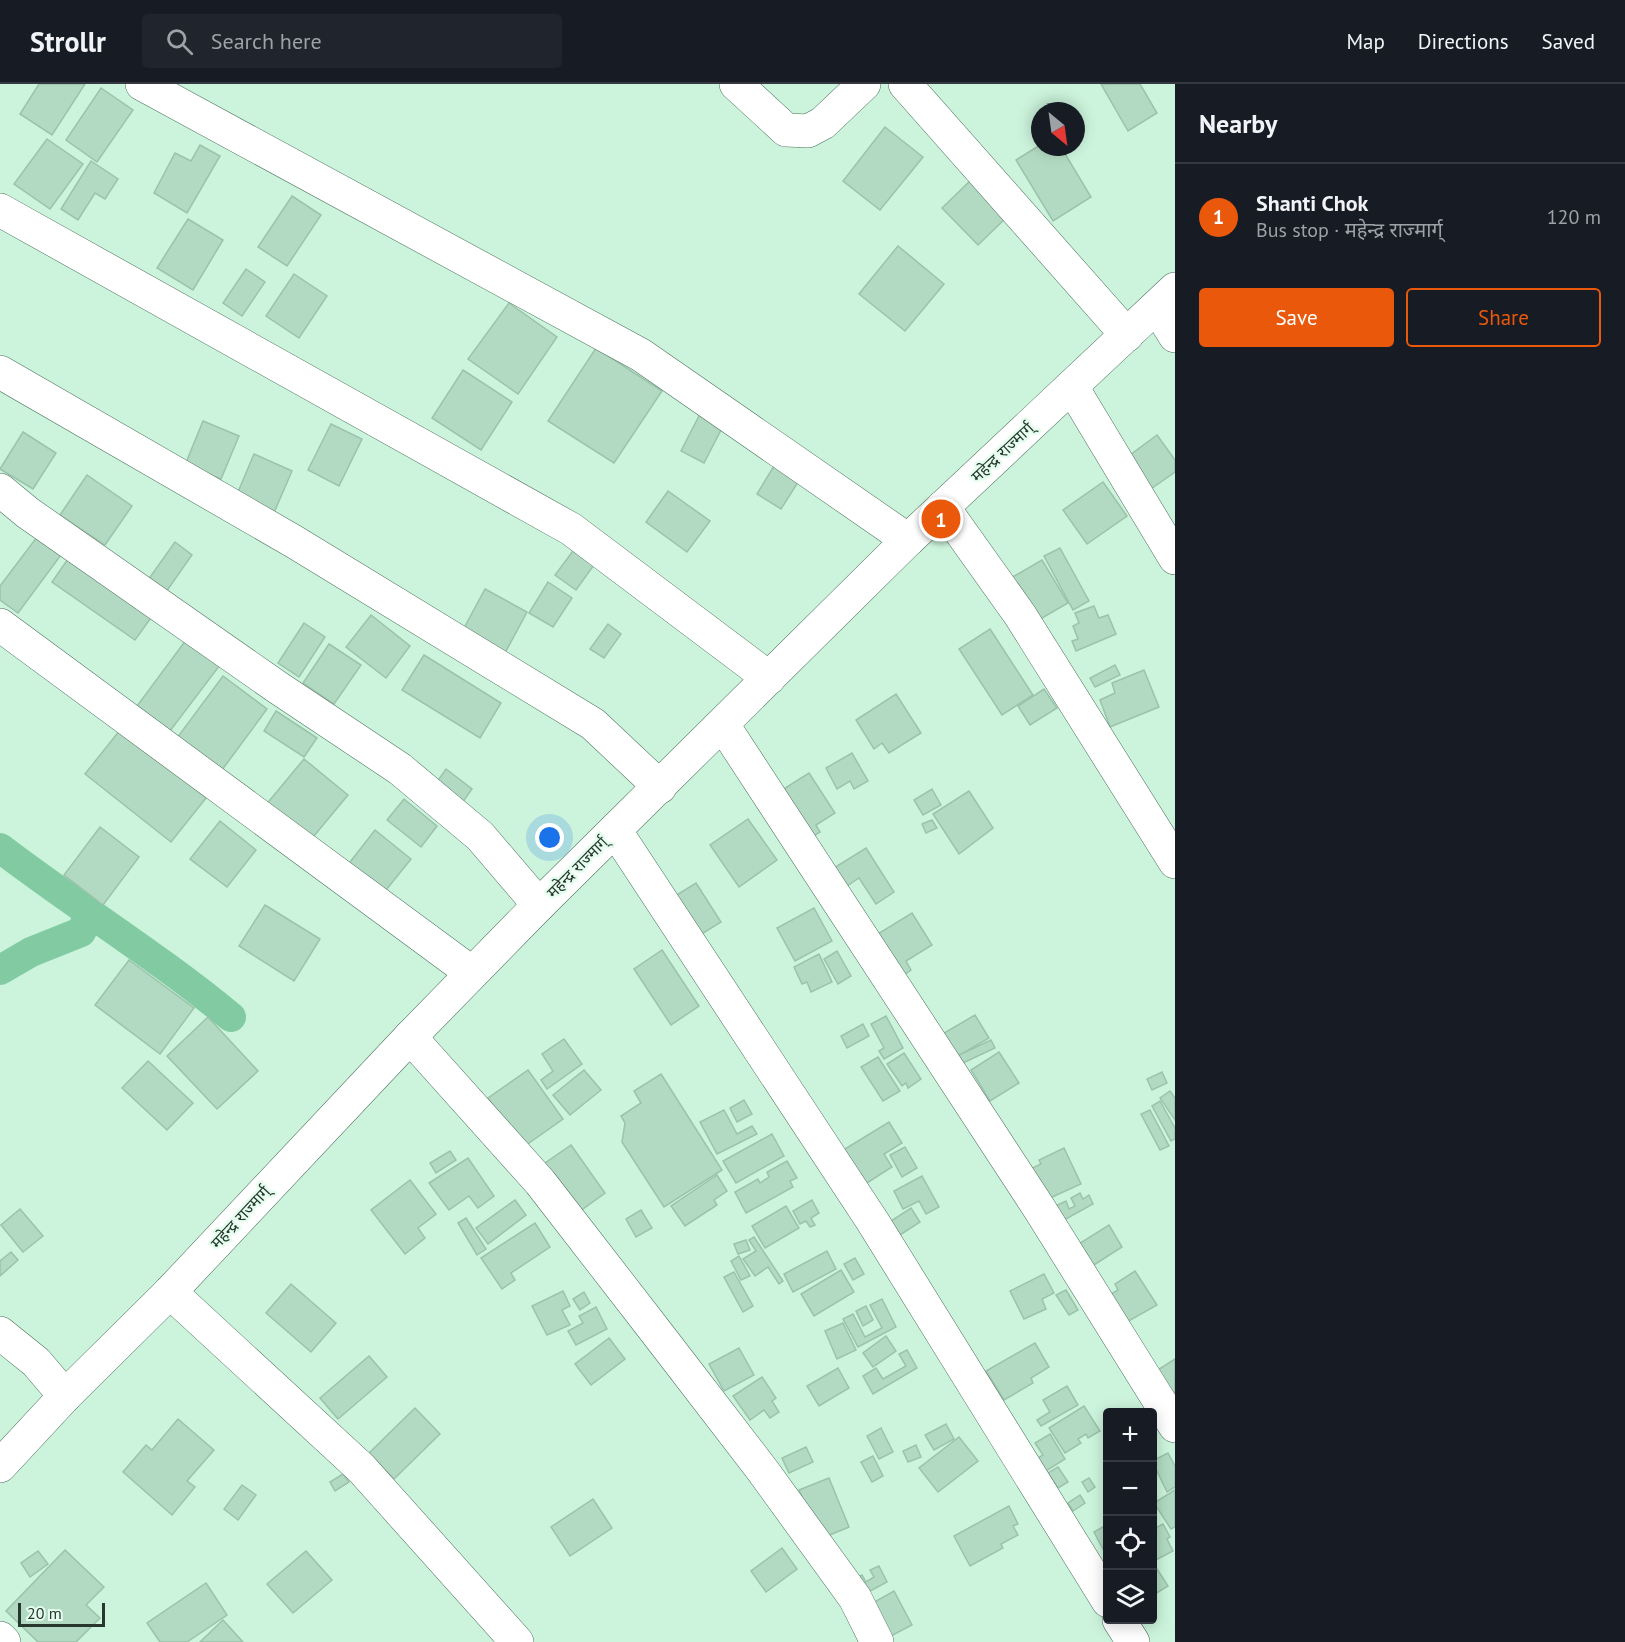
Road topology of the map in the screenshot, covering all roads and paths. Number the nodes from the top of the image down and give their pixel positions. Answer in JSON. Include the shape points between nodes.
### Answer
{"nodes":[{"id":1,"x":142,"y":84,"type":"edge"},
{"id":2,"x":736,"y":84,"type":"edge"},
{"id":3,"x":864,"y":84,"type":"edge"},
{"id":4,"x":905,"y":84,"type":"edge"},
{"id":5,"x":0,"y":210,"type":"edge"},
{"id":6,"x":1166,"y":298,"type":"edge"},
{"id":7,"x":1127,"y":334,"type":"junction"},
{"id":8,"x":1175,"y":336,"type":"edge"},
{"id":9,"x":0,"y":372,"type":"edge"},
{"id":10,"x":1072,"y":387,"type":"junction"},
{"id":11,"x":0,"y":490,"type":"edge"},
{"id":12,"x":943,"y":507,"type":"junction"},
{"id":13,"x":908,"y":540,"type":"junction"},
{"id":14,"x":1175,"y":558,"type":"edge"},
{"id":15,"x":0,"y":625,"type":"edge"},
{"id":16,"x":769,"y":678,"type":"junction"},
{"id":17,"x":723,"y":725,"type":"junction"},
{"id":18,"x":660,"y":787,"type":"junction"},
{"id":19,"x":615,"y":830,"type":"junction"},
{"id":20,"x":1175,"y":862,"type":"edge"},
{"id":21,"x":539,"y":905,"type":"junction"},
{"id":22,"x":472,"y":973,"type":"junction"},
{"id":23,"x":410,"y":1037,"type":"junction"},
{"id":24,"x":170,"y":1292,"type":"junction"},
{"id":25,"x":0,"y":1333,"type":"edge"},
{"id":26,"x":65,"y":1396,"type":"junction"},
{"id":27,"x":1175,"y":1426,"type":"edge"},
{"id":28,"x":0,"y":1466,"type":"edge"},
{"id":29,"x":1103,"y":1595,"type":"edge"},
{"id":30,"x":1122,"y":1624,"type":"edge"},
{"id":31,"x":0,"y":1638,"type":"edge"},
{"id":32,"x":4,"y":1642,"type":"edge"},
{"id":33,"x":517,"y":1642,"type":"edge"},
{"id":34,"x":877,"y":1642,"type":"edge"},
{"id":35,"x":1133,"y":1642,"type":"edge"}],
"edges":[{"from":1,"to":13,"type":"main road","via":[[641,355]]},
{"from":2,"to":3,"type":"main road","via":[[786,130],[808,131],[823,123]]},
{"from":4,"to":7,"type":"main road"},
{"from":5,"to":16,"type":"main road","via":[[571,529]]},
{"from":6,"to":7,"type":"main road","name":"महेन्द्र राज्मार्ग्"},
{"from":6,"to":8,"type":"main road"},
{"from":7,"to":10,"type":"main road","name":"महेन्द्र राज्मार्ग्"},
{"from":9,"to":18,"type":"main road","via":[[293,541],[593,724]]},
{"from":10,"to":12,"type":"main road","name":"महेन्द्र राज्मार्ग्"},
{"from":10,"to":14,"type":"main road"},
{"from":11,"to":21,"type":"main road","via":[[248,667],[400,769],[480,836]]},
{"from":12,"to":13,"type":"main road","name":"महेन्द्र राज्मार्ग्"},
{"from":12,"to":20,"type":"main road","via":[[1020,615]]},
{"from":13,"to":16,"type":"main road","name":"महेन्द्र राज्मार्ग्"},
{"from":15,"to":22,"type":"main road"},
{"from":16,"to":17,"type":"main road","name":"महेन्द्र राज्मार्ग्"},
{"from":17,"to":18,"type":"main road","name":"महेन्द्र राज्मार्ग्"},
{"from":17,"to":27,"type":"main road","via":[[1039,1208]]},
{"from":18,"to":19,"type":"main road","name":"महेन्द्र राज्मार्ग्"},
{"from":19,"to":21,"type":"main road","name":"महेन्द्र राज्मार्ग्"},
{"from":19,"to":29,"type":"main road","via":[[873,1222]]},
{"from":21,"to":22,"type":"main road","name":"महेन्द्र राज्मार्ग्"},
{"from":22,"to":23,"type":"main road","name":"महेन्द्र राज्मार्ग्"},
{"from":23,"to":24,"type":"main road","name":"महेन्द्र राज्मार्ग्"},
{"from":23,"to":34,"type":"main road","via":[[540,1182],[653,1328],[855,1599]]},
{"from":24,"to":26,"type":"main road","name":"महेन्द्र राज्मार्ग्"},
{"from":24,"to":33,"type":"main road","via":[[361,1468]]},
{"from":25,"to":26,"type":"main road","via":[[36,1362]]},
{"from":26,"to":28,"type":"main road","name":"महेन्द्र राज्मार्ग्"},
{"from":30,"to":35,"type":"main road"},
{"from":31,"to":32,"type":"main road"}]}
